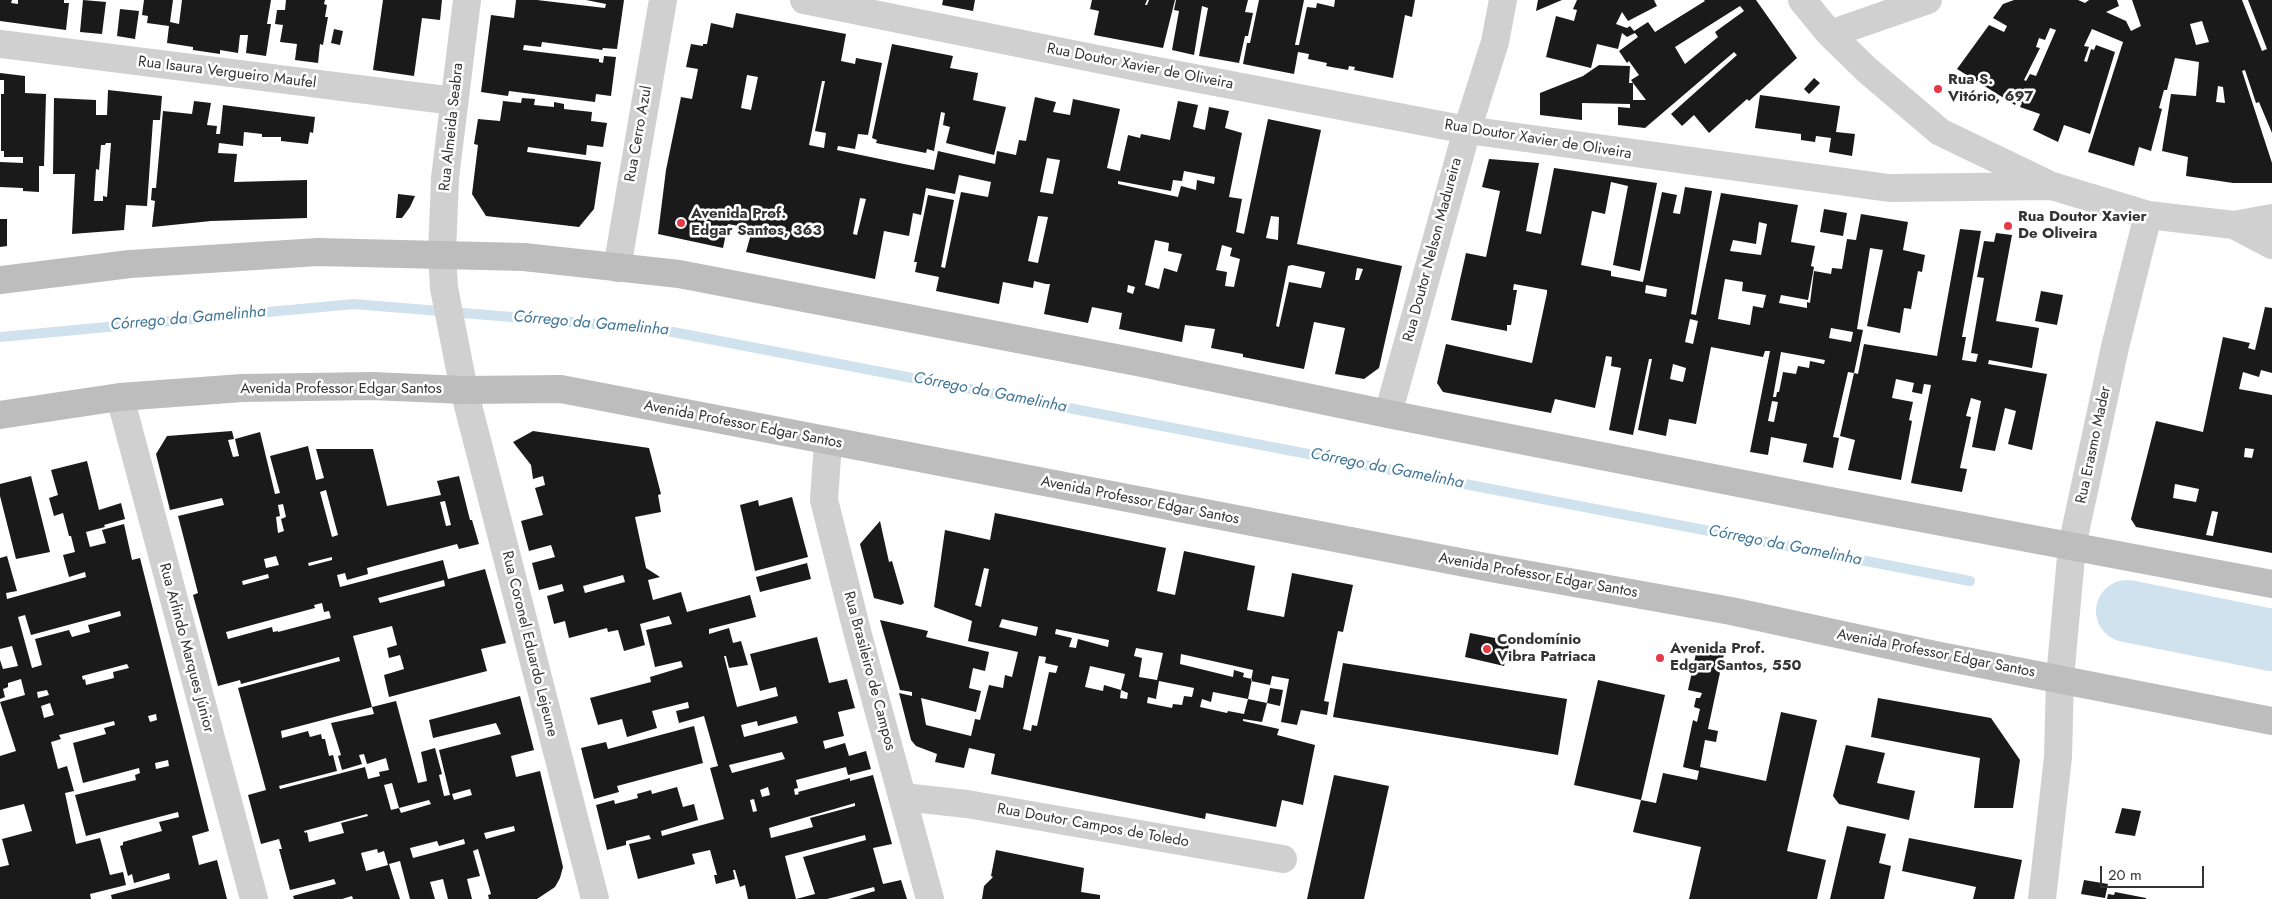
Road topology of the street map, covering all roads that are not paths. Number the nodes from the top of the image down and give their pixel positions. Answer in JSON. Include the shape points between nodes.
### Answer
{"nodes":[{"id":1,"x":467,"y":0,"type":"edge"},
{"id":2,"x":663,"y":0,"type":"edge"},
{"id":3,"x":804,"y":0,"type":"edge"},
{"id":4,"x":1504,"y":0,"type":"edge"},
{"id":5,"x":1802,"y":0,"type":"edge"},
{"id":6,"x":1928,"y":0,"type":"edge"},
{"id":7,"x":1830,"y":34,"type":"junction"},
{"id":8,"x":0,"y":44,"type":"edge"},
{"id":9,"x":454,"y":101,"type":"junction"},
{"id":10,"x":1467,"y":130,"type":"junction"},
{"id":11,"x":2052,"y":186,"type":"junction"},
{"id":12,"x":2148,"y":215,"type":"junction"},
{"id":13,"x":2272,"y":218,"type":"edge"},
{"id":14,"x":2234,"y":225,"type":"junction"},
{"id":15,"x":2272,"y":245,"type":"edge"},
{"id":16,"x":442,"y":254,"type":"junction"},
{"id":17,"x":617,"y":268,"type":"junction"},
{"id":18,"x":0,"y":280,"type":"edge"},
{"id":19,"x":444,"y":288,"type":"joint"},
{"id":20,"x":464,"y":390,"type":"junction"},
{"id":21,"x":120,"y":397,"type":"junction"},
{"id":22,"x":1388,"y":414,"type":"junction"},
{"id":23,"x":0,"y":415,"type":"edge"},
{"id":24,"x":828,"y":442,"type":"junction"},
{"id":25,"x":2072,"y":546,"type":"junction"},
{"id":26,"x":2272,"y":584,"type":"edge"},
{"id":27,"x":2060,"y":678,"type":"junction"},
{"id":28,"x":2272,"y":721,"type":"edge"},
{"id":29,"x":903,"y":797,"type":"junction"},
{"id":30,"x":1283,"y":859,"type":"dead end"},
{"id":31,"x":254,"y":899,"type":"edge"},
{"id":32,"x":595,"y":899,"type":"edge"},
{"id":33,"x":930,"y":899,"type":"edge"},
{"id":34,"x":2042,"y":899,"type":"edge"}],
"edges":[{"from":1,"to":9,"type":"street","name":"Rua Almeida Seabra"},
{"from":2,"to":17,"type":"street","name":"Rua Cerro Azul"},
{"from":3,"to":10,"type":"street","name":"Rua Doutor Xavier de Oliveira","via":[[1147,70]]},
{"from":4,"to":10,"type":"street","name":"Rua Doutor Nelson Madureira","via":[[1495,42]]},
{"from":5,"to":7,"type":"street"},
{"from":6,"to":7,"type":"street"},
{"from":7,"to":11,"type":"street","via":[[1886,88],[1940,132]]},
{"from":8,"to":9,"type":"street","name":"Rua Isaura Vergueiro Maufel"},
{"from":9,"to":16,"type":"street","name":"Rua Almeida Seabra"},
{"from":10,"to":11,"type":"street","name":"Rua Doutor Xavier de Oliveira","via":[[1889,188]]},
{"from":10,"to":22,"type":"street","name":"Rua Doutor Nelson Madureira"},
{"from":11,"to":12,"type":"street","name":"Rua Doutor Xavier de Oliveira"},
{"from":12,"to":14,"type":"street","name":"Rua Doutor Xavier de Oliveira"},
{"from":12,"to":25,"type":"street","name":"Rua Erasmo Mader","via":[[2115,347]]},
{"from":13,"to":14,"type":"street"},
{"from":14,"to":15,"type":"street","name":"Rua Doutor Xavier de Oliveira"},
{"from":16,"to":17,"type":"main road","via":[[524,257]]},
{"from":16,"to":18,"type":"main road","via":[[318,252],[130,264]]},
{"from":16,"to":19,"type":"street","name":"Rua Almeida Seabra"},
{"from":17,"to":22,"type":"main road","via":[[679,274],[755,288]]},
{"from":19,"to":20,"type":"street","name":"Rua Coronel Eduardo Lejeune"},
{"from":20,"to":21,"type":"main road","name":"Avenida Professor Edgar Santos","via":[[372,386],[242,388]]},
{"from":20,"to":24,"type":"main road","name":"Avenida Professor Edgar Santos","via":[[561,389]]},
{"from":20,"to":32,"type":"street","name":"Rua Coronel Eduardo Lejeune"},
{"from":21,"to":23,"type":"main road","name":"Avenida Professor Edgar Santos"},
{"from":21,"to":31,"type":"street","name":"Rua Arlindo Marques Júnior"},
{"from":22,"to":25,"type":"main road"},
{"from":24,"to":27,"type":"main road","name":"Avenida Professor Edgar Santos","via":[[1731,611]]},
{"from":24,"to":29,"type":"street","name":"Rua Brasileiro de Campos","via":[[824,500]]},
{"from":25,"to":26,"type":"main road"},
{"from":25,"to":27,"type":"street","name":"Rua Erasmo Mader"},
{"from":27,"to":28,"type":"main road","name":"Avenida Professor Edgar Santos"},
{"from":27,"to":34,"type":"street","name":"Rua Erasmo Mader","via":[[2058,757]]},
{"from":29,"to":30,"type":"street","name":"Rua Doutor Campos de Toledo","via":[[967,804]]},
{"from":29,"to":33,"type":"street","name":"Rua Brasileiro de Campos"}]}
